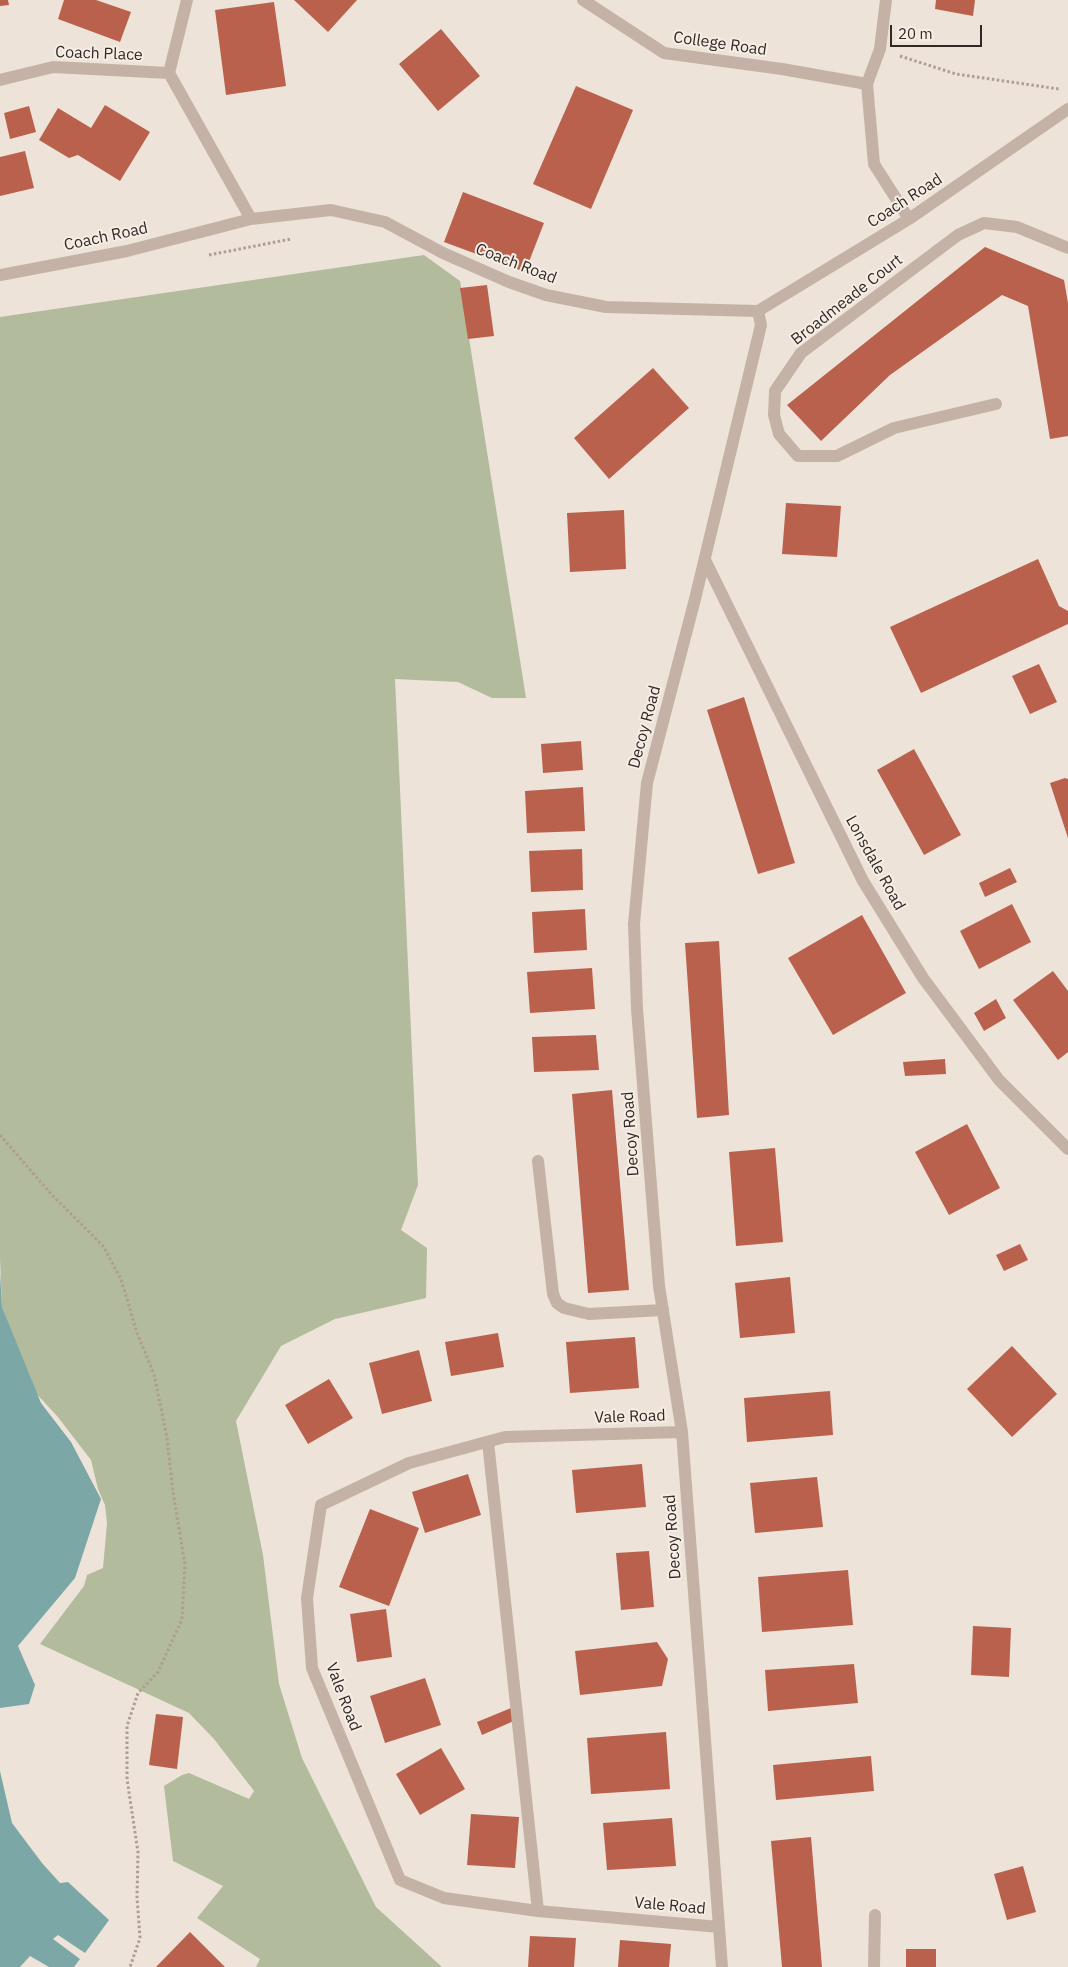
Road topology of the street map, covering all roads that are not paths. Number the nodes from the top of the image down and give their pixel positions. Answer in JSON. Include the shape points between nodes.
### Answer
{"nodes":[{"id":1,"x":187,"y":0,"type":"edge"},
{"id":2,"x":583,"y":0,"type":"edge"},
{"id":3,"x":886,"y":0,"type":"edge"},
{"id":4,"x":169,"y":73,"type":"junction"},
{"id":5,"x":0,"y":80,"type":"edge"},
{"id":6,"x":867,"y":84,"type":"junction"},
{"id":7,"x":1068,"y":109,"type":"edge"},
{"id":8,"x":251,"y":219,"type":"junction"},
{"id":9,"x":909,"y":219,"type":"junction"},
{"id":10,"x":1068,"y":248,"type":"edge"},
{"id":11,"x":0,"y":275,"type":"edge"},
{"id":12,"x":758,"y":311,"type":"junction"},
{"id":13,"x":996,"y":404,"type":"dead end"},
{"id":14,"x":705,"y":560,"type":"junction"},
{"id":15,"x":1068,"y":1149,"type":"edge"},
{"id":16,"x":538,"y":1161,"type":"dead end"},
{"id":17,"x":663,"y":1310,"type":"junction"},
{"id":18,"x":682,"y":1432,"type":"junction"},
{"id":19,"x":488,"y":1442,"type":"junction"},
{"id":20,"x":538,"y":1911,"type":"junction"},
{"id":21,"x":875,"y":1915,"type":"dead end"},
{"id":22,"x":719,"y":1927,"type":"junction"},
{"id":23,"x":722,"y":1967,"type":"edge"},
{"id":24,"x":874,"y":1967,"type":"edge"}],
"edges":[{"from":1,"to":4,"type":"street"},
{"from":2,"to":6,"type":"street","name":"College Road","via":[[664,53]]},
{"from":3,"to":6,"type":"street","via":[[880,49]]},
{"from":4,"to":5,"type":"street","name":"Coach Place","via":[[53,67]]},
{"from":4,"to":8,"type":"street"},
{"from":6,"to":9,"type":"street","via":[[874,164]]},
{"from":7,"to":9,"type":"street","name":"Coach Road"},
{"from":8,"to":11,"type":"street","name":"Coach Road","via":[[127,251]]},
{"from":8,"to":12,"type":"street","name":"Coach Road","via":[[331,210],[385,222],[443,253],[509,282],[546,295],[606,307]]},
{"from":9,"to":12,"type":"street","name":"Coach Road"},
{"from":10,"to":13,"type":"street","name":"Broadmeade Court","via":[[1017,227],[984,223],[958,235],[801,353],[775,391],[774,415],[779,434],[798,456],[837,456],[894,428]]},
{"from":12,"to":14,"type":"street","name":"Decoy Road","via":[[760,325]]},
{"from":14,"to":15,"type":"street","name":"Lonsdale Road","via":[[868,889],[923,978],[999,1080]]},
{"from":14,"to":17,"type":"street","name":"Decoy Road","via":[[647,783],[634,924],[637,1009]]},
{"from":16,"to":17,"type":"street","via":[[553,1294],[557,1303],[589,1314]]},
{"from":17,"to":18,"type":"street","name":"Decoy Road"},
{"from":18,"to":19,"type":"street","name":"Vale Road","via":[[505,1437]]},
{"from":18,"to":22,"type":"street","name":"Decoy Road"},
{"from":19,"to":20,"type":"street"},
{"from":19,"to":20,"type":"street","name":"Vale Road","via":[[409,1463],[321,1505],[306,1598],[312,1668],[400,1880],[444,1898]]},
{"from":20,"to":22,"type":"street","name":"Vale Road"},
{"from":21,"to":24,"type":"street"},
{"from":22,"to":23,"type":"street","name":"Decoy Road"}]}
